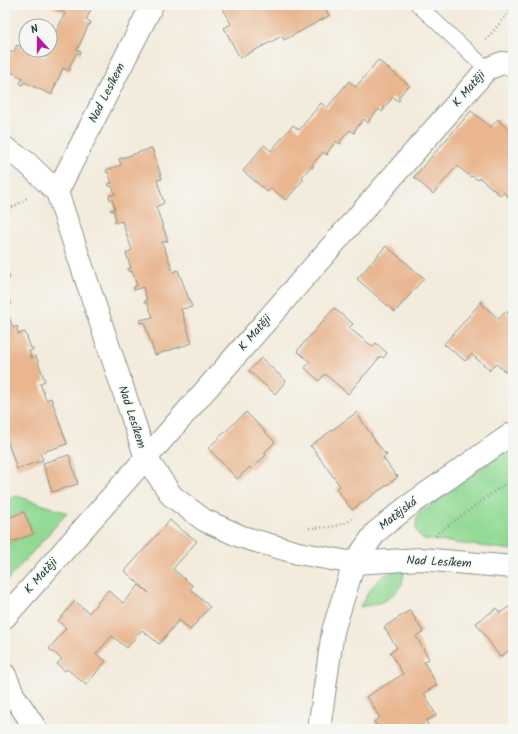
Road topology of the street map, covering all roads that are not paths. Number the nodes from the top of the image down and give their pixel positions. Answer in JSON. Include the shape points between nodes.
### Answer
{"nodes":[{"id":1,"x":152,"y":5,"type":"edge"},
{"id":2,"x":418,"y":5,"type":"edge"},
{"id":3,"x":480,"y":62,"type":"junction"},
{"id":4,"x":513,"y":64,"type":"edge"},
{"id":5,"x":5,"y":148,"type":"edge"},
{"id":6,"x":57,"y":192,"type":"junction"},
{"id":7,"x":513,"y":433,"type":"edge"},
{"id":8,"x":146,"y":458,"type":"junction"},
{"id":9,"x":354,"y":564,"type":"junction"},
{"id":10,"x":513,"y":567,"type":"edge"},
{"id":11,"x":5,"y":617,"type":"edge"},
{"id":12,"x":5,"y":675,"type":"edge"},
{"id":13,"x":36,"y":729,"type":"edge"},
{"id":14,"x":319,"y":729,"type":"edge"}],
"edges":[{"from":1,"to":6,"type":"street","name":"Nad Lesíkem"},
{"from":2,"to":3,"type":"lane"},
{"from":3,"to":4,"type":"street","name":"K Matěji"},
{"from":3,"to":8,"type":"street","name":"K Matěji"},
{"from":5,"to":6,"type":"street","via":[[26,162]]},
{"from":6,"to":8,"type":"street","name":"Nad Lesíkem"},
{"from":7,"to":9,"type":"street","name":"Matějská","via":[[407,506],[376,532]]},
{"from":8,"to":9,"type":"street","name":"Nad Lesíkem","via":[[172,496],[204,520],[242,537],[298,553]]},
{"from":8,"to":11,"type":"street","name":"K Matěji"},
{"from":9,"to":10,"type":"street","name":"Nad Lesíkem","via":[[421,559]]},
{"from":9,"to":14,"type":"street","name":"Matějská","via":[[333,631]]},
{"from":12,"to":13,"type":"street","via":[[14,696]]}]}
